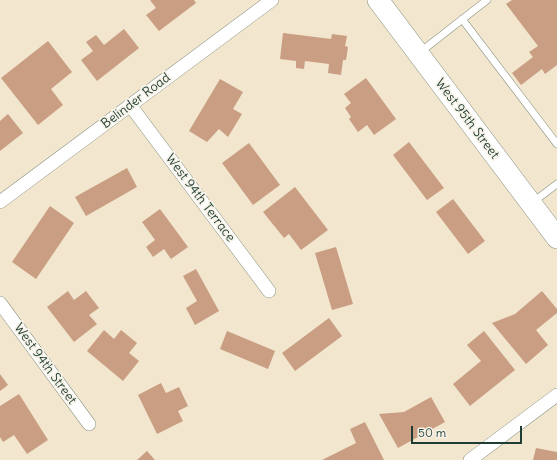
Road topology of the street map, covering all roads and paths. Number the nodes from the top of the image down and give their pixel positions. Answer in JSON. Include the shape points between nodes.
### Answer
{"nodes":[{"id":1,"x":272,"y":0,"type":"edge"},
{"id":2,"x":378,"y":0,"type":"edge"},
{"id":3,"x":487,"y":0,"type":"edge"},
{"id":4,"x":462,"y":19,"type":"junction"},
{"id":5,"x":418,"y":54,"type":"junction"},
{"id":6,"x":130,"y":105,"type":"junction"},
{"id":7,"x":557,"y":144,"type":"edge"},
{"id":8,"x":557,"y":184,"type":"edge"},
{"id":9,"x":0,"y":202,"type":"edge"},
{"id":10,"x":531,"y":204,"type":"junction"},
{"id":11,"x":557,"y":238,"type":"edge"},
{"id":12,"x":269,"y":291,"type":"dead end"},
{"id":13,"x":0,"y":303,"type":"edge"},
{"id":14,"x":557,"y":395,"type":"edge"},
{"id":15,"x":89,"y":424,"type":"dead end"},
{"id":16,"x":470,"y":460,"type":"edge"}],
"edges":[{"from":1,"to":6,"type":"street","name":"Belinder Road"},
{"from":2,"to":5,"type":"main road","name":"West 95th Street"},
{"from":3,"to":4,"type":"lane"},
{"from":4,"to":5,"type":"lane"},
{"from":4,"to":7,"type":"lane"},
{"from":5,"to":10,"type":"main road","name":"West 95th Street"},
{"from":6,"to":9,"type":"street","name":"Belinder Road"},
{"from":6,"to":12,"type":"street","name":"West 94th Terrace"},
{"from":8,"to":10,"type":"lane"},
{"from":10,"to":11,"type":"main road","name":"West 95th Street"},
{"from":13,"to":15,"type":"street","name":"West 94th Street"},
{"from":14,"to":16,"type":"street"}]}
